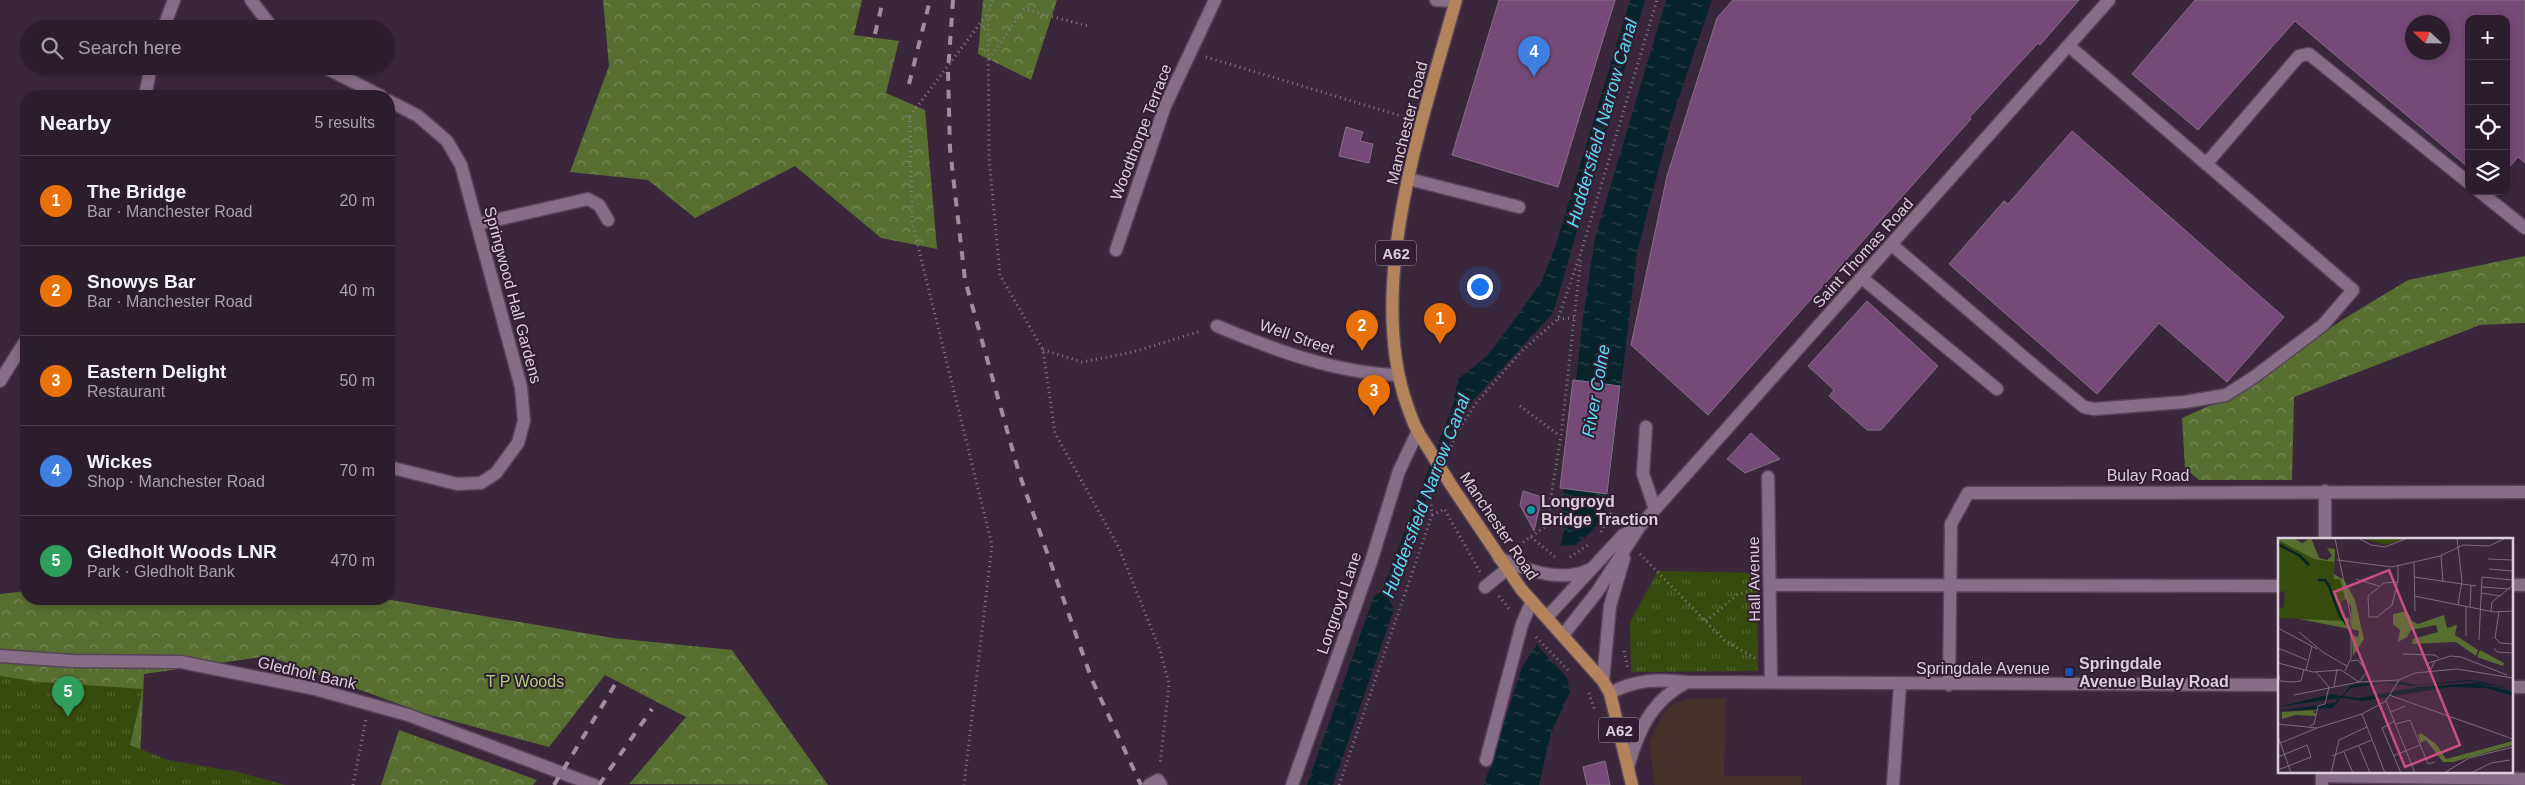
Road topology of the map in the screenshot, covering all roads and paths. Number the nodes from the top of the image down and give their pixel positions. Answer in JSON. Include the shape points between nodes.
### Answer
{"nodes":[{"id":1,"x":174,"y":0,"type":"edge"},
{"id":2,"x":251,"y":0,"type":"edge"},
{"id":3,"x":992,"y":0,"type":"edge"},
{"id":4,"x":1215,"y":0,"type":"edge"},
{"id":5,"x":1436,"y":0,"type":"edge"},
{"id":6,"x":1455,"y":0,"type":"edge"},
{"id":7,"x":1657,"y":0,"type":"edge"},
{"id":8,"x":2109,"y":0,"type":"edge"},
{"id":9,"x":988,"y":14,"type":"junction"},
{"id":10,"x":166,"y":20,"type":"edge"},
{"id":11,"x":266,"y":20,"type":"edge"},
{"id":12,"x":1088,"y":26,"type":"dead end"},
{"id":13,"x":2069,"y":46,"type":"junction"},
{"id":14,"x":1189,"y":52,"type":"junction"},
{"id":15,"x":989,"y":60,"type":"junction"},
{"id":16,"x":149,"y":75,"type":"edge"},
{"id":17,"x":339,"y":75,"type":"edge"},
{"id":18,"x":146,"y":90,"type":"edge"},
{"id":19,"x":368,"y":90,"type":"edge"},
{"id":20,"x":395,"y":104,"type":"edge"},
{"id":21,"x":1423,"y":123,"type":"junction"},
{"id":22,"x":2206,"y":164,"type":"junction"},
{"id":23,"x":1409,"y":179,"type":"junction"},
{"id":24,"x":2465,"y":180,"type":"edge"},
{"id":25,"x":2483,"y":195,"type":"edge"},
{"id":26,"x":1519,"y":207,"type":"dead end"},
{"id":27,"x":608,"y":220,"type":"dead end"},
{"id":28,"x":478,"y":224,"type":"junction"},
{"id":29,"x":2525,"y":228,"type":"edge"},
{"id":30,"x":1892,"y":245,"type":"junction"},
{"id":31,"x":1582,"y":249,"type":"junction"},
{"id":32,"x":1116,"y":250,"type":"dead end"},
{"id":33,"x":1862,"y":278,"type":"junction"},
{"id":34,"x":1575,"y":318,"type":"junction"},
{"id":35,"x":1558,"y":319,"type":"junction"},
{"id":36,"x":1217,"y":326,"type":"joint"},
{"id":37,"x":20,"y":349,"type":"edge"},
{"id":38,"x":1043,"y":350,"type":"junction"},
{"id":39,"x":1398,"y":376,"type":"junction"},
{"id":40,"x":0,"y":381,"type":"edge"},
{"id":41,"x":1997,"y":389,"type":"dead end"},
{"id":42,"x":1477,"y":402,"type":"dead end"},
{"id":43,"x":1520,"y":406,"type":"dead end"},
{"id":44,"x":1646,"y":428,"type":"dead end"},
{"id":45,"x":1561,"y":436,"type":"junction"},
{"id":46,"x":1421,"y":438,"type":"junction"},
{"id":47,"x":395,"y":468,"type":"edge"},
{"id":48,"x":1768,"y":477,"type":"dead end"},
{"id":49,"x":2325,"y":491,"type":"junction"},
{"id":50,"x":2525,"y":492,"type":"edge"},
{"id":51,"x":1656,"y":509,"type":"junction"},
{"id":52,"x":1616,"y":515,"type":"dead end"},
{"id":53,"x":1640,"y":526,"type":"junction"},
{"id":54,"x":1531,"y":537,"type":"junction"},
{"id":55,"x":1596,"y":538,"type":"dead end"},
{"id":56,"x":2325,"y":538,"type":"edge"},
{"id":57,"x":1593,"y":542,"type":"dead end"},
{"id":58,"x":1628,"y":544,"type":"junction"},
{"id":59,"x":1418,"y":554,"type":"dead end"},
{"id":60,"x":1550,"y":555,"type":"dead end"},
{"id":61,"x":1642,"y":556,"type":"junction"},
{"id":62,"x":1500,"y":558,"type":"junction"},
{"id":63,"x":1570,"y":558,"type":"dead end"},
{"id":64,"x":1638,"y":564,"type":"dead end"},
{"id":65,"x":1594,"y":568,"type":"junction"},
{"id":66,"x":1507,"y":569,"type":"junction"},
{"id":67,"x":1770,"y":585,"type":"junction"},
{"id":68,"x":1950,"y":585,"type":"junction"},
{"id":69,"x":2525,"y":585,"type":"edge"},
{"id":70,"x":2278,"y":586,"type":"edge"},
{"id":71,"x":2512,"y":586,"type":"edge"},
{"id":72,"x":1484,"y":587,"type":"dead end"},
{"id":73,"x":1534,"y":604,"type":"junction"},
{"id":74,"x":1547,"y":616,"type":"junction"},
{"id":75,"x":1706,"y":621,"type":"junction"},
{"id":76,"x":1532,"y":633,"type":"dead end"},
{"id":77,"x":1564,"y":635,"type":"junction"},
{"id":78,"x":1624,"y":644,"type":"dead end"},
{"id":79,"x":0,"y":656,"type":"edge"},
{"id":80,"x":1771,"y":666,"type":"junction"},
{"id":81,"x":1629,"y":674,"type":"dead end"},
{"id":82,"x":1573,"y":675,"type":"dead end"},
{"id":83,"x":1603,"y":681,"type":"junction"},
{"id":84,"x":1771,"y":681,"type":"junction"},
{"id":85,"x":1688,"y":682,"type":"junction"},
{"id":86,"x":1900,"y":684,"type":"junction"},
{"id":87,"x":1949,"y":684,"type":"junction"},
{"id":88,"x":2278,"y":685,"type":"edge"},
{"id":89,"x":2512,"y":687,"type":"edge"},
{"id":90,"x":2525,"y":687,"type":"edge"},
{"id":91,"x":1610,"y":693,"type":"junction"},
{"id":92,"x":370,"y":704,"type":"junction"},
{"id":93,"x":1486,"y":760,"type":"dead end"},
{"id":94,"x":1628,"y":767,"type":"junction"},
{"id":95,"x":2322,"y":778,"type":"edge"},
{"id":96,"x":2525,"y":779,"type":"edge"},
{"id":97,"x":1156,"y":784,"type":"edge"},
{"id":98,"x":353,"y":785,"type":"edge"},
{"id":99,"x":594,"y":785,"type":"edge"},
{"id":100,"x":964,"y":785,"type":"edge"},
{"id":101,"x":1292,"y":785,"type":"edge"},
{"id":102,"x":1339,"y":785,"type":"edge"},
{"id":103,"x":1632,"y":785,"type":"edge"},
{"id":104,"x":1893,"y":785,"type":"edge"}],
"edges":[{"from":1,"to":10,"type":"street"},
{"from":2,"to":11,"type":"street"},
{"from":3,"to":9,"type":"path"},
{"from":4,"to":14,"type":"street","name":"Woodthorpe Terrace"},
{"from":5,"to":6,"type":"street"},
{"from":6,"to":21,"type":"main road","name":"Manchester Road","number":"A62"},
{"from":7,"to":31,"type":"path"},
{"from":8,"to":13,"type":"street","name":"Saint Thomas Road"},
{"from":9,"to":15,"type":"path"},
{"from":9,"to":100,"type":"path","bridge":true,"via":[[910,116],[912,219],[992,545]]},
{"from":12,"to":15,"type":"path","via":[[1024,9]]},
{"from":13,"to":22,"type":"street"},
{"from":13,"to":30,"type":"street","name":"Saint Thomas Road"},
{"from":14,"to":21,"type":"path"},
{"from":14,"to":32,"type":"street","name":"Woodthorpe Terrace","via":[[1155,132]]},
{"from":15,"to":38,"type":"path","via":[[989,157],[1000,275]]},
{"from":16,"to":18,"type":"street"},
{"from":17,"to":19,"type":"street"},
{"from":20,"to":28,"type":"street","name":"Springwood Hall Gardens","via":[[418,116],[447,141],[461,165]]},
{"from":21,"to":23,"type":"main road","name":"Manchester Road","number":"A62"},
{"from":22,"to":24,"type":"street","via":[[2299,56],[2309,54]]},
{"from":22,"to":30,"type":"street","via":[[2353,290],[2323,325],[2226,394],[2185,402],[2084,407]]},
{"from":23,"to":26,"type":"street"},
{"from":23,"to":39,"type":"main road","name":"Manchester Road","number":"A62","via":[[1394,283]]},
{"from":25,"to":29,"type":"street"},
{"from":27,"to":28,"type":"street","via":[[599,205],[588,199]]},
{"from":28,"to":47,"type":"street","name":"Springwood Hall Gardens","via":[[521,387],[524,421],[518,443],[496,472],[481,483],[457,484]]},
{"from":30,"to":33,"type":"street","name":"Saint Thomas Road"},
{"from":31,"to":34,"type":"path"},
{"from":31,"to":35,"type":"path"},
{"from":33,"to":41,"type":"street"},
{"from":33,"to":51,"type":"street","name":"Saint Thomas Road"},
{"from":34,"to":35,"type":"path"},
{"from":34,"to":45,"type":"path"},
{"from":35,"to":42,"type":"path","via":[[1523,350]]},
{"from":36,"to":38,"type":"path","via":[[1133,352],[1082,362]]},
{"from":36,"to":39,"type":"street","name":"Well Street","via":[[1324,366]]},
{"from":37,"to":40,"type":"street"},
{"from":38,"to":97,"type":"path","via":[[1055,432],[1119,548],[1160,650],[1169,684]]},
{"from":39,"to":46,"type":"main road","name":"Manchester Road","number":"A62"},
{"from":43,"to":45,"type":"path"},
{"from":44,"to":51,"type":"street","via":[[1643,474]]},
{"from":45,"to":54,"type":"path","via":[[1546,526]]},
{"from":46,"to":62,"type":"main road","name":"Manchester Road","number":"A62","bridge":true},
{"from":46,"to":101,"type":"street","name":"Longroyd Lane","via":[[1399,471],[1371,562]]},
{"from":48,"to":67,"type":"street","name":"Hall Avenue"},
{"from":49,"to":50,"type":"street","name":"Bulay Road"},
{"from":49,"to":56,"type":"street"},
{"from":49,"to":68,"type":"street","name":"Bulay Road","via":[[1968,492],[1951,524]]},
{"from":51,"to":53,"type":"street","name":"Saint Thomas Road"},
{"from":52,"to":55,"type":"path","via":[[1610,514]]},
{"from":53,"to":58,"type":"street","name":"Saint Thomas Road"},
{"from":53,"to":65,"type":"street","name":"Saint Thomas Road","via":[[1622,535]]},
{"from":54,"to":60,"type":"path"},
{"from":54,"to":62,"type":"path"},
{"from":57,"to":63,"type":"path"},
{"from":58,"to":61,"type":"path"},
{"from":58,"to":77,"type":"street","name":"Saint Thomas Road"},
{"from":58,"to":83,"type":"street","via":[[1610,606]]},
{"from":59,"to":102,"type":"path"},
{"from":61,"to":64,"type":"path"},
{"from":61,"to":75,"type":"path"},
{"from":62,"to":65,"type":"street","via":[[1530,571],[1544,573],[1580,574]]},
{"from":62,"to":66,"type":"main road","name":"Manchester Road","number":"A62"},
{"from":65,"to":74,"type":"street","name":"Saint Thomas Road"},
{"from":66,"to":72,"type":"street"},
{"from":66,"to":73,"type":"main road","name":"Manchester Road","number":"A62"},
{"from":67,"to":68,"type":"street"},
{"from":67,"to":75,"type":"path","via":[[1737,594]]},
{"from":67,"to":80,"type":"street","name":"Hall Avenue"},
{"from":68,"to":70,"type":"street"},
{"from":68,"to":87,"type":"street","name":"Bulay Road"},
{"from":69,"to":71,"type":"street"},
{"from":73,"to":74,"type":"main road","name":"Manchester Road","number":"A62"},
{"from":73,"to":93,"type":"street","via":[[1522,624]]},
{"from":74,"to":77,"type":"main road","name":"Manchester Road","number":"A62"},
{"from":75,"to":80,"type":"path","via":[[1724,640]]},
{"from":76,"to":82,"type":"path"},
{"from":77,"to":83,"type":"main road","name":"Manchester Road","number":"A62"},
{"from":78,"to":81,"type":"path"},
{"from":79,"to":92,"type":"street","name":"Gledholt Bank","via":[[72,661],[181,662],[315,689]]},
{"from":80,"to":84,"type":"street","name":"Hall Avenue"},
{"from":83,"to":91,"type":"main road","name":"Manchester Road","number":"A62"},
{"from":84,"to":85,"type":"street","name":"Springdale Avenue"},
{"from":84,"to":86,"type":"street","name":"Springdale Avenue"},
{"from":85,"to":91,"type":"street","name":"Springdale Avenue","via":[[1629,683]]},
{"from":85,"to":94,"type":"street","name":"Springdale Avenue","via":[[1669,691],[1653,710],[1640,731]]},
{"from":86,"to":87,"type":"street","name":"Springdale Avenue"},
{"from":86,"to":104,"type":"street"},
{"from":87,"to":88,"type":"street","name":"Springdale Avenue"},
{"from":89,"to":90,"type":"street"},
{"from":91,"to":94,"type":"main road","name":"Manchester Road","number":"A62"},
{"from":92,"to":98,"type":"path"},
{"from":92,"to":99,"type":"street","name":"Gledholt Bank","via":[[408,715]]},
{"from":94,"to":103,"type":"main road","name":"Manchester Road","number":"A62"},
{"from":95,"to":96,"type":"street"}]}
